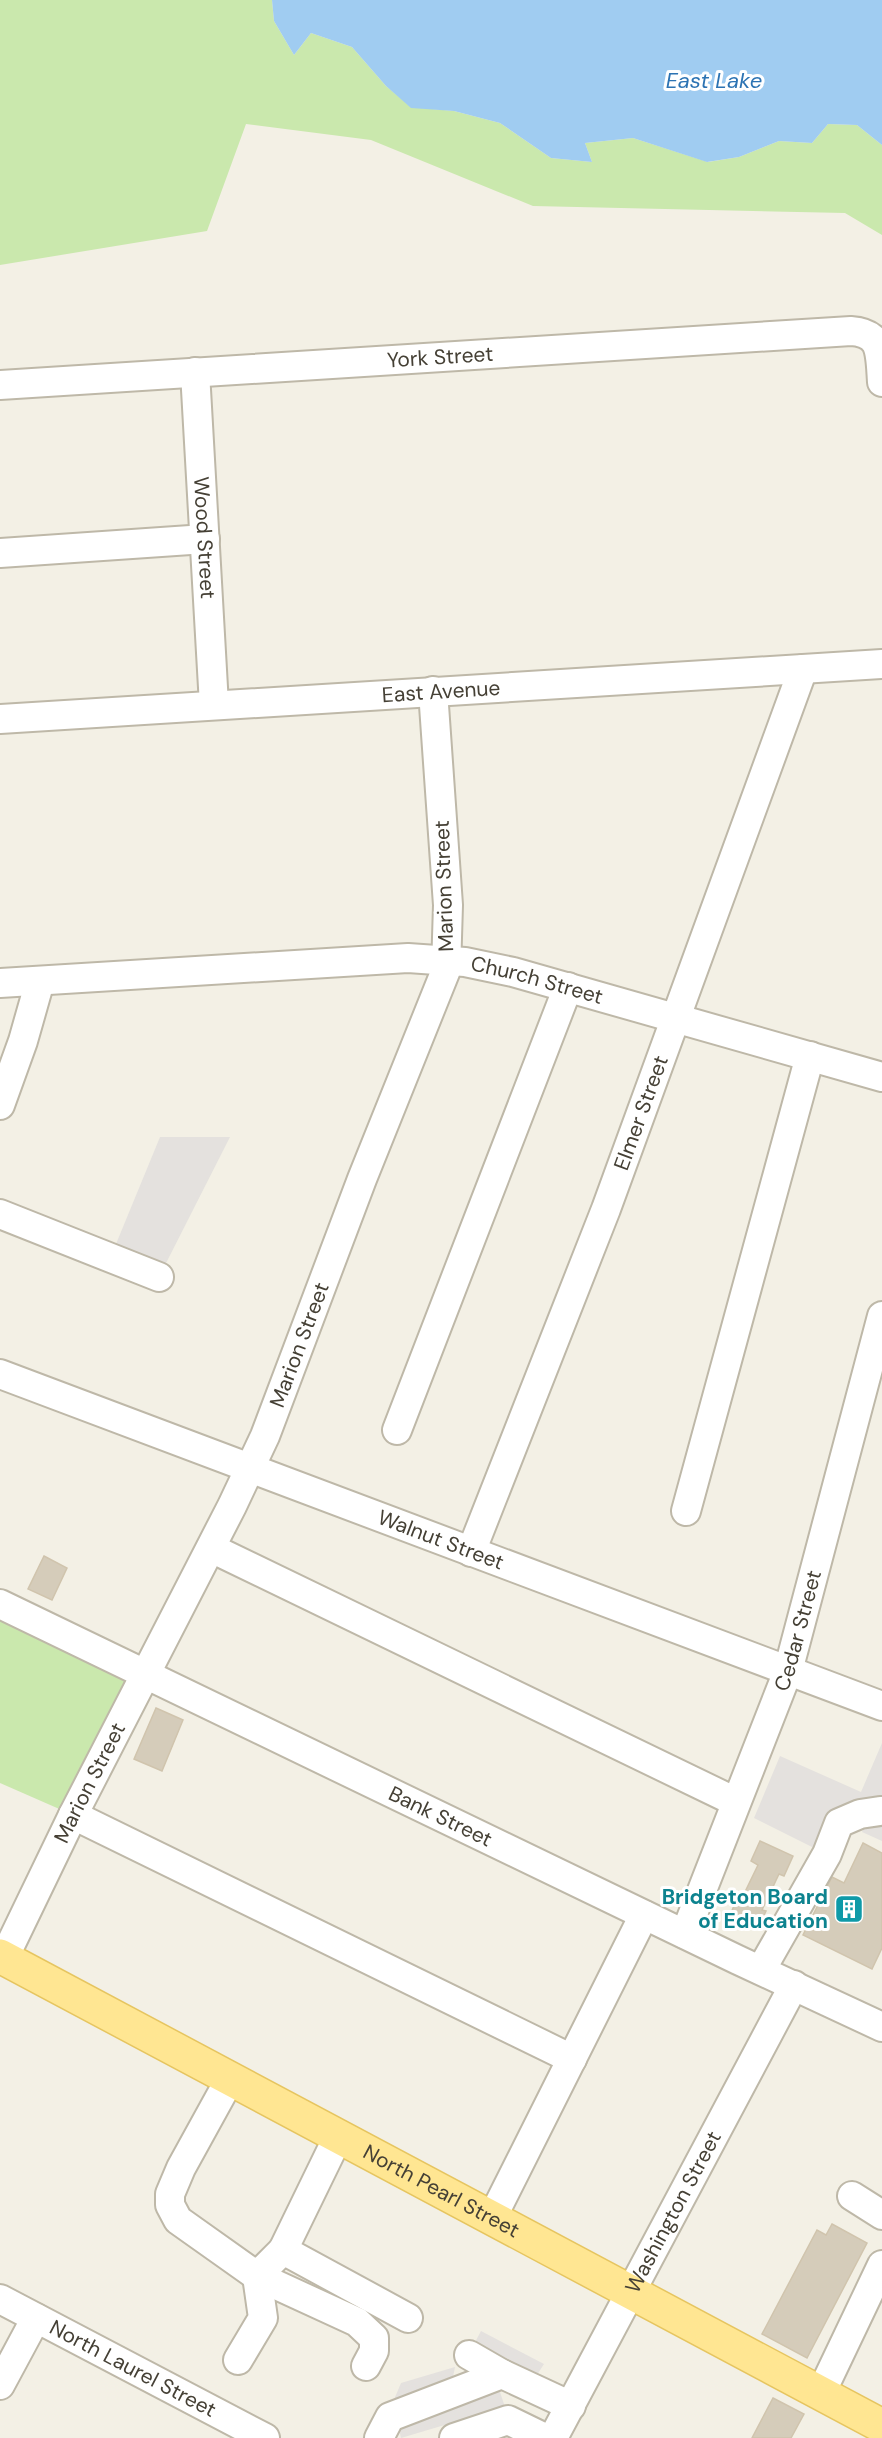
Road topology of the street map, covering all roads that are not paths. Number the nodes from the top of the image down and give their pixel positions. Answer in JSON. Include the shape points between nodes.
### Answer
{"nodes":[{"id":1,"x":195,"y":372,"type":"junction"},
{"id":2,"x":882,"y":381,"type":"edge"},
{"id":3,"x":0,"y":385,"type":"edge"},
{"id":4,"x":204,"y":539,"type":"junction"},
{"id":5,"x":0,"y":553,"type":"edge"},
{"id":6,"x":882,"y":664,"type":"edge"},
{"id":7,"x":803,"y":669,"type":"junction"},
{"id":8,"x":433,"y":691,"type":"junction"},
{"id":9,"x":214,"y":705,"type":"junction"},
{"id":10,"x":0,"y":718,"type":"edge"},
{"id":11,"x":447,"y":960,"type":"junction"},
{"id":12,"x":40,"y":981,"type":"junction"},
{"id":13,"x":0,"y":983,"type":"edge"},
{"id":14,"x":568,"y":987,"type":"junction"},
{"id":15,"x":676,"y":1017,"type":"junction"},
{"id":16,"x":810,"y":1056,"type":"junction"},
{"id":17,"x":882,"y":1077,"type":"edge"},
{"id":18,"x":0,"y":1105,"type":"edge"},
{"id":19,"x":0,"y":1214,"type":"edge"},
{"id":20,"x":159,"y":1277,"type":"dead end"},
{"id":21,"x":882,"y":1316,"type":"edge"},
{"id":22,"x":0,"y":1374,"type":"edge"},
{"id":23,"x":397,"y":1430,"type":"dead end"},
{"id":24,"x":250,"y":1469,"type":"junction"},
{"id":25,"x":686,"y":1510,"type":"dead end"},
{"id":26,"x":210,"y":1548,"type":"junction"},
{"id":27,"x":471,"y":1552,"type":"junction"},
{"id":28,"x":0,"y":1604,"type":"edge"},
{"id":29,"x":788,"y":1671,"type":"junction"},
{"id":30,"x":146,"y":1674,"type":"junction"},
{"id":31,"x":882,"y":1706,"type":"edge"},
{"id":32,"x":736,"y":1802,"type":"junction"},
{"id":33,"x":880,"y":1811,"type":"dead end"},
{"id":34,"x":73,"y":1815,"type":"junction"},
{"id":35,"x":644,"y":1915,"type":"junction"},
{"id":36,"x":685,"y":1934,"type":"junction"},
{"id":37,"x":2,"y":1957,"type":"edge"},
{"id":38,"x":761,"y":1970,"type":"junction"},
{"id":39,"x":794,"y":1985,"type":"junction"},
{"id":40,"x":882,"y":2027,"type":"edge"},
{"id":41,"x":572,"y":2059,"type":"junction"},
{"id":42,"x":230,"y":2079,"type":"junction"},
{"id":43,"x":338,"y":2137,"type":"junction"},
{"id":44,"x":852,"y":2196,"type":"dead end"},
{"id":45,"x":882,"y":2215,"type":"edge"},
{"id":46,"x":492,"y":2218,"type":"junction"},
{"id":47,"x":283,"y":2250,"type":"junction"},
{"id":48,"x":882,"y":2265,"type":"edge"},
{"id":49,"x":257,"y":2276,"type":"junction"},
{"id":50,"x":631,"y":2292,"type":"junction"},
{"id":51,"x":0,"y":2299,"type":"edge"},
{"id":52,"x":36,"y":2318,"type":"junction"},
{"id":53,"x":408,"y":2318,"type":"dead end"},
{"id":54,"x":469,"y":2355,"type":"dead end"},
{"id":55,"x":238,"y":2360,"type":"dead end"},
{"id":56,"x":366,"y":2366,"type":"dead end"},
{"id":57,"x":502,"y":2374,"type":"junction"},
{"id":58,"x":0,"y":2385,"type":"edge"},
{"id":59,"x":821,"y":2393,"type":"junction"},
{"id":60,"x":571,"y":2406,"type":"junction"},
{"id":61,"x":882,"y":2426,"type":"edge"},
{"id":62,"x":265,"y":2438,"type":"edge"},
{"id":63,"x":379,"y":2438,"type":"edge"},
{"id":64,"x":454,"y":2438,"type":"edge"},
{"id":65,"x":545,"y":2438,"type":"edge"},
{"id":66,"x":553,"y":2438,"type":"edge"}],
"edges":[{"from":1,"to":2,"type":"street","name":"York Street","via":[[867,332],[878,339],[882,352]]},
{"from":1,"to":3,"type":"street","name":"York Street"},
{"from":1,"to":4,"type":"street","name":"Wood Street"},
{"from":4,"to":5,"type":"street"},
{"from":4,"to":9,"type":"street","name":"Wood Street"},
{"from":6,"to":7,"type":"street","name":"East Avenue"},
{"from":7,"to":8,"type":"street","name":"East Avenue"},
{"from":7,"to":15,"type":"street","name":"Elmer Street"},
{"from":8,"to":9,"type":"street","name":"East Avenue"},
{"from":8,"to":11,"type":"street","name":"Marion Street","via":[[448,905]]},
{"from":9,"to":10,"type":"street","name":"East Avenue"},
{"from":11,"to":12,"type":"street","name":"Church Street","via":[[408,958]]},
{"from":11,"to":14,"type":"street","name":"Church Street"},
{"from":11,"to":24,"type":"street","name":"Marion Street"},
{"from":12,"to":13,"type":"street","name":"Church Street"},
{"from":12,"to":18,"type":"street"},
{"from":14,"to":15,"type":"street","name":"Church Street"},
{"from":14,"to":23,"type":"street"},
{"from":15,"to":16,"type":"street","name":"Church Street"},
{"from":15,"to":27,"type":"street","name":"Elmer Street","via":[[606,1209]]},
{"from":16,"to":17,"type":"street","name":"Church Street"},
{"from":16,"to":25,"type":"street"},
{"from":19,"to":20,"type":"street"},
{"from":21,"to":29,"type":"street","name":"Cedar Street"},
{"from":22,"to":24,"type":"street","name":"Walnut Street"},
{"from":24,"to":26,"type":"street","name":"Marion Street"},
{"from":24,"to":27,"type":"street","name":"Walnut Street"},
{"from":26,"to":30,"type":"street","name":"Marion Street"},
{"from":26,"to":32,"type":"street"},
{"from":27,"to":29,"type":"street","name":"Walnut Street"},
{"from":28,"to":30,"type":"street","name":"Bank Street"},
{"from":29,"to":31,"type":"street","name":"Walnut Street"},
{"from":29,"to":32,"type":"street","name":"Cedar Street"},
{"from":30,"to":34,"type":"street","name":"Marion Street"},
{"from":30,"to":35,"type":"street","name":"Bank Street"},
{"from":32,"to":36,"type":"street","name":"Cedar Street"},
{"from":33,"to":38,"type":"street","via":[[839,1823],[827,1854]]},
{"from":34,"to":37,"type":"street","name":"Marion Street"},
{"from":34,"to":41,"type":"street"},
{"from":35,"to":36,"type":"street","name":"Bank Street"},
{"from":35,"to":41,"type":"street"},
{"from":36,"to":38,"type":"street","name":"Bank Street"},
{"from":37,"to":42,"type":"main road","name":"North Pearl Street"},
{"from":38,"to":39,"type":"street","name":"Bank Street"},
{"from":39,"to":40,"type":"street","name":"Bank Street"},
{"from":39,"to":50,"type":"street","name":"Washington Street"},
{"from":41,"to":46,"type":"street"},
{"from":42,"to":43,"type":"main road","name":"North Pearl Street"},
{"from":42,"to":49,"type":"street","via":[[181,2168],[170,2194],[170,2205],[178,2220]]},
{"from":43,"to":46,"type":"main road","name":"North Pearl Street"},
{"from":43,"to":47,"type":"street"},
{"from":44,"to":45,"type":"street"},
{"from":46,"to":50,"type":"main road","name":"North Pearl Street"},
{"from":47,"to":49,"type":"street"},
{"from":47,"to":53,"type":"street"},
{"from":48,"to":59,"type":"street"},
{"from":49,"to":55,"type":"street","via":[[263,2318]]},
{"from":49,"to":56,"type":"street","via":[[357,2322],[374,2338],[374,2351]]},
{"from":50,"to":59,"type":"main road","name":"North Pearl Street"},
{"from":50,"to":60,"type":"street","name":"Washington Street"},
{"from":51,"to":52,"type":"street","name":"North Laurel Street"},
{"from":52,"to":58,"type":"street"},
{"from":52,"to":62,"type":"street","name":"North Laurel Street"},
{"from":54,"to":57,"type":"street"},
{"from":57,"to":60,"type":"street"},
{"from":57,"to":63,"type":"street","via":[[390,2417]]},
{"from":59,"to":61,"type":"main road","name":"North Pearl Street"},
{"from":60,"to":66,"type":"street","name":"Washington Street"},
{"from":64,"to":65,"type":"street","via":[[508,2420]]}]}
